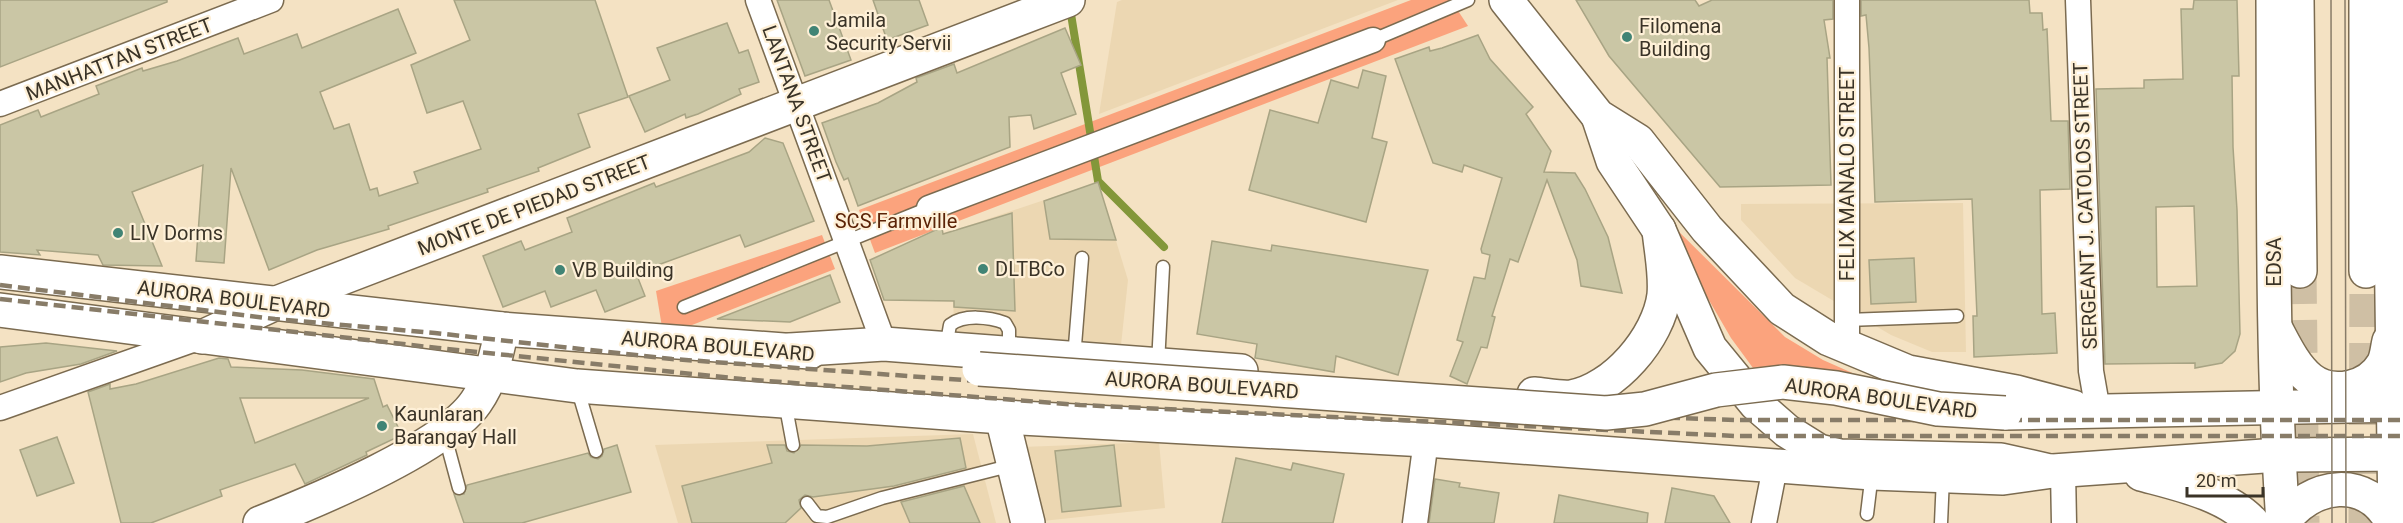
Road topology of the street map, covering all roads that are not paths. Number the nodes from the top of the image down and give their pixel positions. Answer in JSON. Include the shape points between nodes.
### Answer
{"nodes":[{"id":1,"x":271,"y":0,"type":"edge"},
{"id":2,"x":758,"y":0,"type":"edge"},
{"id":3,"x":1468,"y":0,"type":"edge"},
{"id":4,"x":1506,"y":0,"type":"edge"},
{"id":5,"x":1847,"y":0,"type":"edge"},
{"id":6,"x":2078,"y":0,"type":"edge"},
{"id":7,"x":2273,"y":0,"type":"edge"},
{"id":8,"x":2297,"y":0,"type":"edge"},
{"id":9,"x":2366,"y":0,"type":"edge"},
{"id":10,"x":2388,"y":0,"type":"edge"},
{"id":11,"x":1057,"y":4,"type":"edge"},
{"id":12,"x":1373,"y":40,"type":"joint"},
{"id":13,"x":0,"y":104,"type":"edge"},
{"id":14,"x":798,"y":105,"type":"junction"},
{"id":15,"x":1598,"y":116,"type":"junction"},
{"id":16,"x":929,"y":208,"type":"joint"},
{"id":17,"x":1659,"y":230,"type":"junction"},
{"id":18,"x":848,"y":242,"type":"junction"},
{"id":19,"x":1082,"y":258,"type":"dead end"},
{"id":20,"x":1163,"y":267,"type":"dead end"},
{"id":21,"x":2300,"y":271,"type":"tunnel mouth"},
{"id":22,"x":2366,"y":271,"type":"tunnel mouth"},
{"id":23,"x":0,"y":272,"type":"edge"},
{"id":24,"x":274,"y":303,"type":"junction"},
{"id":25,"x":684,"y":307,"type":"dead end"},
{"id":26,"x":0,"y":310,"type":"edge"},
{"id":27,"x":1958,"y":316,"type":"dead end"},
{"id":28,"x":2274,"y":326,"type":"junction"},
{"id":29,"x":502,"y":329,"type":"junction"},
{"id":30,"x":1847,"y":334,"type":"junction"},
{"id":31,"x":2390,"y":334,"type":"junction"},
{"id":32,"x":202,"y":337,"type":"junction"},
{"id":33,"x":884,"y":344,"type":"junction"},
{"id":34,"x":790,"y":350,"type":"junction"},
{"id":35,"x":1074,"y":359,"type":"junction"},
{"id":36,"x":1158,"y":365,"type":"junction"},
{"id":37,"x":492,"y":375,"type":"junction"},
{"id":38,"x":577,"y":386,"type":"junction"},
{"id":39,"x":784,"y":401,"type":"junction"},
{"id":40,"x":2397,"y":405,"type":"edge"},
{"id":41,"x":0,"y":408,"type":"edge"},
{"id":42,"x":2279,"y":408,"type":"junction"},
{"id":43,"x":2094,"y":411,"type":"junction"},
{"id":44,"x":1002,"y":417,"type":"junction"},
{"id":45,"x":443,"y":432,"type":"junction"},
{"id":46,"x":1426,"y":440,"type":"junction"},
{"id":47,"x":793,"y":446,"type":"dead end"},
{"id":48,"x":596,"y":451,"type":"dead end"},
{"id":49,"x":2398,"y":454,"type":"edge"},
{"id":50,"x":2278,"y":455,"type":"junction"},
{"id":51,"x":1013,"y":465,"type":"junction"},
{"id":52,"x":1775,"y":466,"type":"junction"},
{"id":53,"x":2116,"y":467,"type":"junction"},
{"id":54,"x":1930,"y":470,"type":"junction"},
{"id":55,"x":2058,"y":471,"type":"junction"},
{"id":56,"x":1872,"y":473,"type":"junction"},
{"id":57,"x":459,"y":488,"type":"dead end"},
{"id":58,"x":807,"y":503,"type":"dead end"},
{"id":59,"x":1867,"y":514,"type":"dead end"},
{"id":60,"x":260,"y":523,"type":"edge"},
{"id":61,"x":1028,"y":523,"type":"edge"},
{"id":62,"x":1414,"y":523,"type":"edge"},
{"id":63,"x":1764,"y":523,"type":"edge"},
{"id":64,"x":1941,"y":523,"type":"edge"},
{"id":65,"x":2064,"y":523,"type":"edge"},
{"id":66,"x":2253,"y":523,"type":"edge"},
{"id":67,"x":2283,"y":523,"type":"edge"},
{"id":68,"x":2393,"y":523,"type":"edge"}],
"edges":[{"from":1,"to":13,"type":"street","name":"MANHATTAN STREET"},
{"from":2,"to":14,"type":"street","name":"LANTANA STREET"},
{"from":3,"to":12,"type":"lane"},
{"from":4,"to":15,"type":"main road"},
{"from":5,"to":30,"type":"street","name":"FELIX MANALO STREET"},
{"from":6,"to":43,"type":"street","name":"SERGEANT J. CATOLOS STREET"},
{"from":7,"to":28,"type":"main road","name":"EDSA"},
{"from":8,"to":21,"type":"main road","name":"EDSA"},
{"from":9,"to":22,"type":"main road"},
{"from":10,"to":31,"type":"main road"},
{"from":11,"to":14,"type":"main road","name":"MONTE DE PIEDAD STREET"},
{"from":12,"to":16,"type":"street"},
{"from":14,"to":18,"type":"street","name":"LANTANA STREET"},
{"from":14,"to":24,"type":"main road","name":"MONTE DE PIEDAD STREET"},
{"from":15,"to":17,"type":"main road","via":[[1613,161]]},
{"from":15,"to":30,"type":"main road","via":[[1638,141],[1707,229],[1782,309]]},
{"from":16,"to":18,"type":"lane"},
{"from":17,"to":36,"type":"main road","via":[[1664,295],[1646,342],[1615,374],[1588,392],[1570,397]]},
{"from":17,"to":54,"type":"main road","via":[[1710,348],[1756,404],[1787,431],[1819,451]]},
{"from":18,"to":25,"type":"lane"},
{"from":18,"to":33,"type":"street","name":"LANTANA STREET"},
{"from":19,"to":35,"type":"lane"},
{"from":20,"to":36,"type":"lane"},
{"from":23,"to":24,"type":"main road","name":"AURORA BOULEVARD"},
{"from":24,"to":29,"type":"main road","name":"AURORA BOULEVARD"},
{"from":24,"to":32,"type":"main road","name":"MONTE DE PIEDAD STREET"},
{"from":26,"to":32,"type":"main road","name":"AURORA BOULEVARD"},
{"from":27,"to":30,"type":"lane"},
{"from":28,"to":31,"type":"main road","via":[[2312,380],[2343,388],[2362,385],[2375,374],[2385,358]]},
{"from":28,"to":42,"type":"main road","name":"EDSA"},
{"from":29,"to":34,"type":"main road","name":"AURORA BOULEVARD"},
{"from":29,"to":37,"type":"main road"},
{"from":30,"to":43,"type":"main road","via":[[1908,372]]},
{"from":31,"to":40,"type":"main road"},
{"from":32,"to":37,"type":"main road","name":"AURORA BOULEVARD"},
{"from":32,"to":41,"type":"street","name":"MONTE DE PIEDAD STREET"},
{"from":33,"to":34,"type":"main road"},
{"from":33,"to":35,"type":"main road"},
{"from":34,"to":43,"type":"main road","name":"AURORA BOULEVARD","bridge":true,"via":[[885,362],[1606,413],[1645,409],[1748,384],[1806,383],[1938,409],[2005,413]]},
{"from":35,"to":36,"type":"main road"},
{"from":37,"to":38,"type":"main road","name":"AURORA BOULEVARD"},
{"from":37,"to":45,"type":"main road","via":[[475,405]]},
{"from":38,"to":39,"type":"main road","name":"AURORA BOULEVARD"},
{"from":38,"to":48,"type":"lane"},
{"from":39,"to":44,"type":"main road","name":"AURORA BOULEVARD"},
{"from":39,"to":47,"type":"lane"},
{"from":40,"to":42,"type":"main road","name":"AURORA BOULEVARD"},
{"from":40,"to":49,"type":"main road"},
{"from":42,"to":43,"type":"main road","name":"AURORA BOULEVARD"},
{"from":42,"to":50,"type":"main road","name":"EDSA"},
{"from":44,"to":46,"type":"main road","name":"AURORA BOULEVARD"},
{"from":44,"to":51,"type":"main road"},
{"from":45,"to":57,"type":"lane"},
{"from":45,"to":60,"type":"main road","via":[[402,458]]},
{"from":46,"to":52,"type":"main road","name":"AURORA BOULEVARD"},
{"from":46,"to":62,"type":"street"},
{"from":49,"to":50,"type":"main road","name":"AURORA BOULEVARD"},
{"from":49,"to":68,"type":"main road"},
{"from":50,"to":53,"type":"main road","name":"AURORA BOULEVARD"},
{"from":50,"to":67,"type":"main road","name":"EDSA"},
{"from":51,"to":58,"type":"lane","via":[[882,498],[827,517],[817,516]]},
{"from":51,"to":61,"type":"main road"},
{"from":52,"to":56,"type":"main road","name":"AURORA BOULEVARD"},
{"from":52,"to":63,"type":"street"},
{"from":53,"to":55,"type":"main road","name":"AURORA BOULEVARD"},
{"from":53,"to":66,"type":"main road","via":[[2179,484],[2221,501]]},
{"from":54,"to":55,"type":"main road","name":"AURORA BOULEVARD","via":[[2003,478]]},
{"from":54,"to":56,"type":"main road","name":"AURORA BOULEVARD"},
{"from":54,"to":64,"type":"lane"},
{"from":55,"to":65,"type":"street"},
{"from":56,"to":59,"type":"lane"},
{"from":67,"to":68,"type":"main road","via":[[2304,499],[2334,489],[2364,495],[2378,504]]}]}
